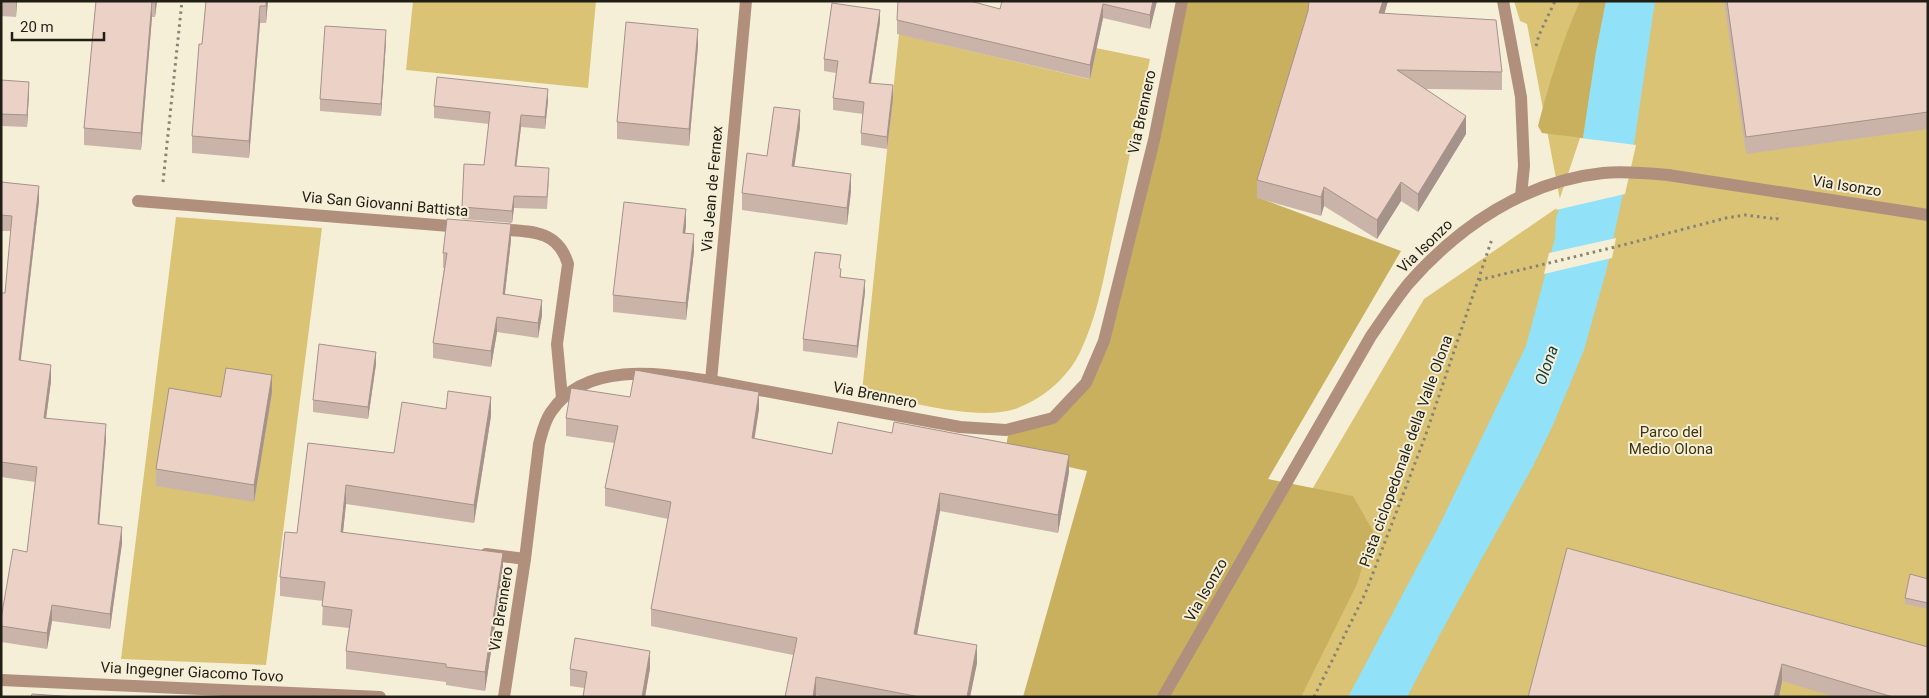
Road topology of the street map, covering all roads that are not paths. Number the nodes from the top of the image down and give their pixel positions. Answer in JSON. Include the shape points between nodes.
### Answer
{"nodes":[{"id":1,"x":746,"y":1,"type":"edge"},
{"id":2,"x":1182,"y":1,"type":"edge"},
{"id":3,"x":1503,"y":1,"type":"edge"},
{"id":4,"x":1525,"y":194,"type":"junction"},
{"id":5,"x":138,"y":200,"type":"dead end"},
{"id":6,"x":1928,"y":215,"type":"edge"},
{"id":7,"x":711,"y":381,"type":"junction"},
{"id":8,"x":562,"y":398,"type":"junction"},
{"id":9,"x":473,"y":553,"type":"edge"},
{"id":10,"x":525,"y":559,"type":"junction"},
{"id":11,"x":1,"y":680,"type":"edge"},
{"id":12,"x":380,"y":697,"type":"edge"},
{"id":13,"x":504,"y":697,"type":"edge"},
{"id":14,"x":1163,"y":697,"type":"edge"}],
"edges":[{"from":1,"to":7,"type":"street","name":"Via Jean de Fernex"},
{"from":2,"to":7,"type":"street","name":"Via Brennero","via":[[1154,140],[1104,341],[1086,383],[1053,418],[1006,430],[960,428]]},
{"from":3,"to":4,"type":"street","via":[[1521,98]]},
{"from":4,"to":6,"type":"street","name":"Via Isonzo","via":[[1548,185],[1603,173],[1630,172]]},
{"from":4,"to":14,"type":"street","name":"Via Isonzo","via":[[1476,222],[1430,261],[1371,336]]},
{"from":5,"to":8,"type":"street","name":"Via San Giovanni Battista","via":[[542,234],[556,241],[568,264],[557,344]]},
{"from":7,"to":8,"type":"street","name":"Via Brennero","via":[[677,376],[615,375],[596,378]]},
{"from":8,"to":10,"type":"street","name":"Via Brennero","via":[[550,413],[539,444]]},
{"from":9,"to":10,"type":"street"},
{"from":10,"to":13,"type":"street","name":"Via Brennero"},
{"from":11,"to":12,"type":"street","name":"Via Ingegner Giacomo Tovo"}]}
